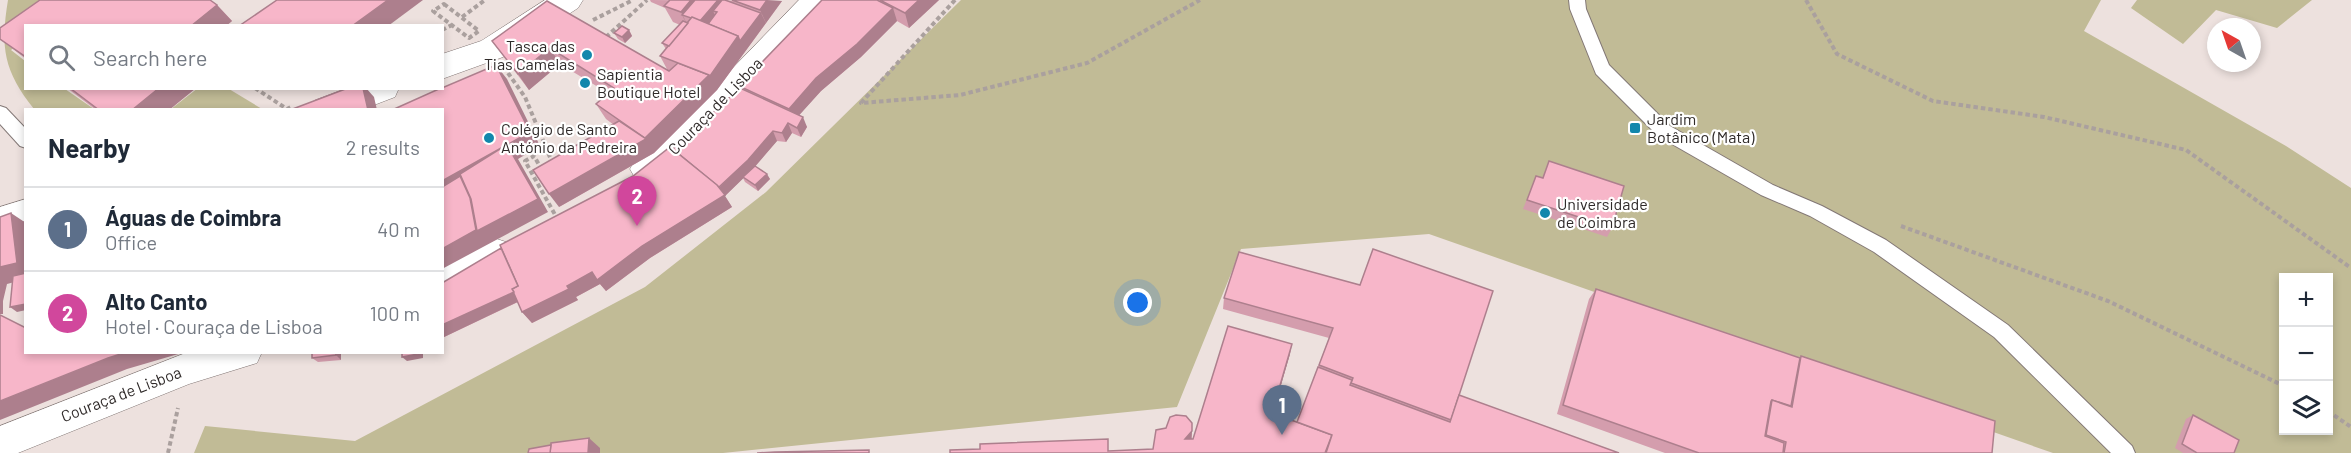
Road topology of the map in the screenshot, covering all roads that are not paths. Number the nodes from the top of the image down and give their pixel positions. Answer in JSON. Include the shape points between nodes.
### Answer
{"nodes":[{"id":1,"x":568,"y":0,"type":"edge"},
{"id":2,"x":818,"y":0,"type":"edge"},
{"id":3,"x":1577,"y":0,"type":"edge"},
{"id":4,"x":444,"y":66,"type":"edge"},
{"id":5,"x":379,"y":90,"type":"edge"},
{"id":6,"x":330,"y":108,"type":"edge"},
{"id":7,"x":0,"y":113,"type":"edge"},
{"id":8,"x":24,"y":139,"type":"edge"},
{"id":9,"x":617,"y":186,"type":"edge"},
{"id":10,"x":24,"y":214,"type":"edge"},
{"id":11,"x":559,"y":220,"type":"edge"},
{"id":12,"x":0,"y":221,"type":"edge"},
{"id":13,"x":444,"y":282,"type":"edge"},
{"id":14,"x":238,"y":354,"type":"edge"},
{"id":15,"x":0,"y":443,"type":"edge"},
{"id":16,"x":2125,"y":453,"type":"edge"}],
"edges":[{"from":1,"to":4,"type":"street","via":[[492,49]]},
{"from":2,"to":9,"type":"street","name":"Couraça de Lisboa","via":[[666,157]]},
{"from":3,"to":16,"type":"lane","via":[[1602,69],[1664,131],[1767,190],[1816,211],[1889,252],[2001,331]]},
{"from":5,"to":6,"type":"street"},
{"from":7,"to":8,"type":"lane"},
{"from":10,"to":12,"type":"street"},
{"from":11,"to":13,"type":"street"},
{"from":14,"to":15,"type":"street","name":"Couraça de Lisboa","via":[[186,369]]}]}
